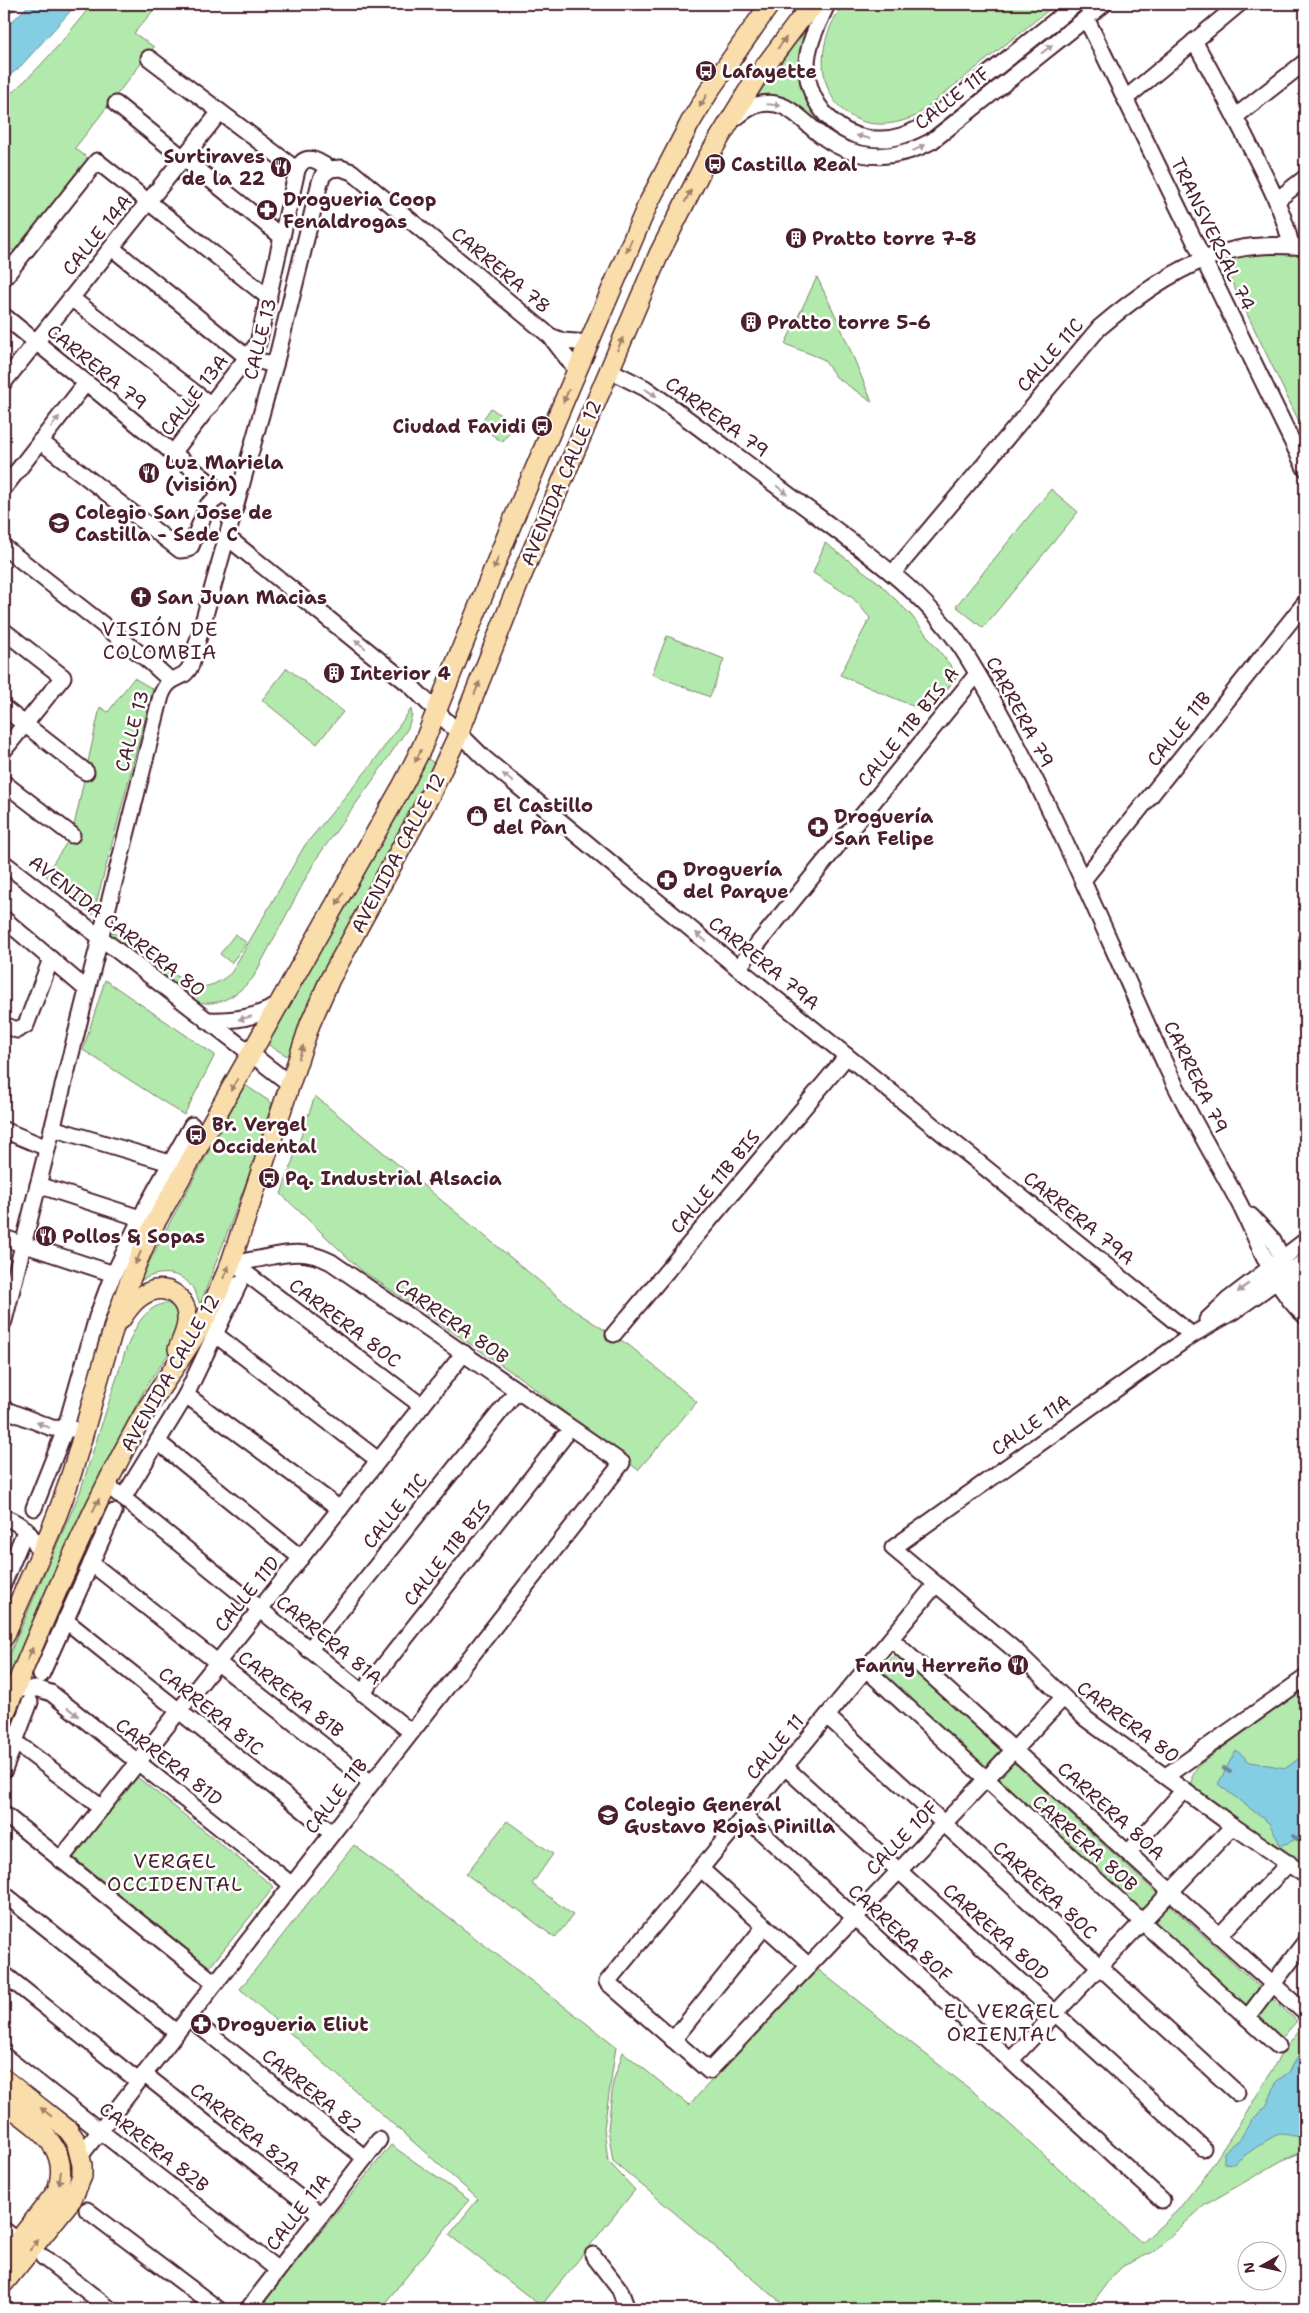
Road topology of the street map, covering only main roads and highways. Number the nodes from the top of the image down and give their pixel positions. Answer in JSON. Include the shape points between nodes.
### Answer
{"nodes":[{"id":1,"x":770,"y":4,"type":"edge"},
{"id":2,"x":815,"y":4,"type":"edge"},
{"id":3,"x":114,"y":1329,"type":"junction"},
{"id":4,"x":165,"y":1380,"type":"junction"},
{"id":5,"x":4,"y":1637,"type":"edge"},
{"id":6,"x":4,"y":1715,"type":"edge"},
{"id":7,"x":4,"y":2079,"type":"edge"},
{"id":8,"x":4,"y":2102,"type":"edge"},
{"id":9,"x":11,"y":2236,"type":"edge"},
{"id":10,"x":4,"y":2259,"type":"edge"},
{"id":11,"x":4,"y":2283,"type":"edge"}],
"edges":[{"from":1,"to":3,"type":"main road","name":"AVENIDA CALLE 12","one_way":true,"via":[[690,123],[642,218],[514,518],[422,747],[384,823],[148,1237]]},
{"from":4,"to":2,"type":"main road","name":"AVENIDA CALLE 12","one_way":true,"via":[[216,1298],[231,1262],[310,1024],[330,979],[430,795],[459,733],[609,370],[685,201],[708,157],[770,58]]},
{"from":3,"to":4,"type":"main road","via":[[134,1302],[149,1292],[159,1289],[176,1294],[187,1320],[185,1333]]},
{"from":3,"to":5,"type":"main road","name":"AVENIDA CALLE 12","via":[[67,1487]]},
{"from":6,"to":4,"type":"main road","name":"AVENIDA CALLE 12","one_way":true,"via":[[106,1484]]},
{"from":11,"to":7,"type":"main road","one_way":true,"via":[[74,2194],[82,2176],[81,2154],[68,2130]]},
{"from":8,"to":9,"type":"main road","one_way":true,"via":[[50,2140],[61,2165],[57,2191]]},
{"from":9,"to":10,"type":"main road"}]}
